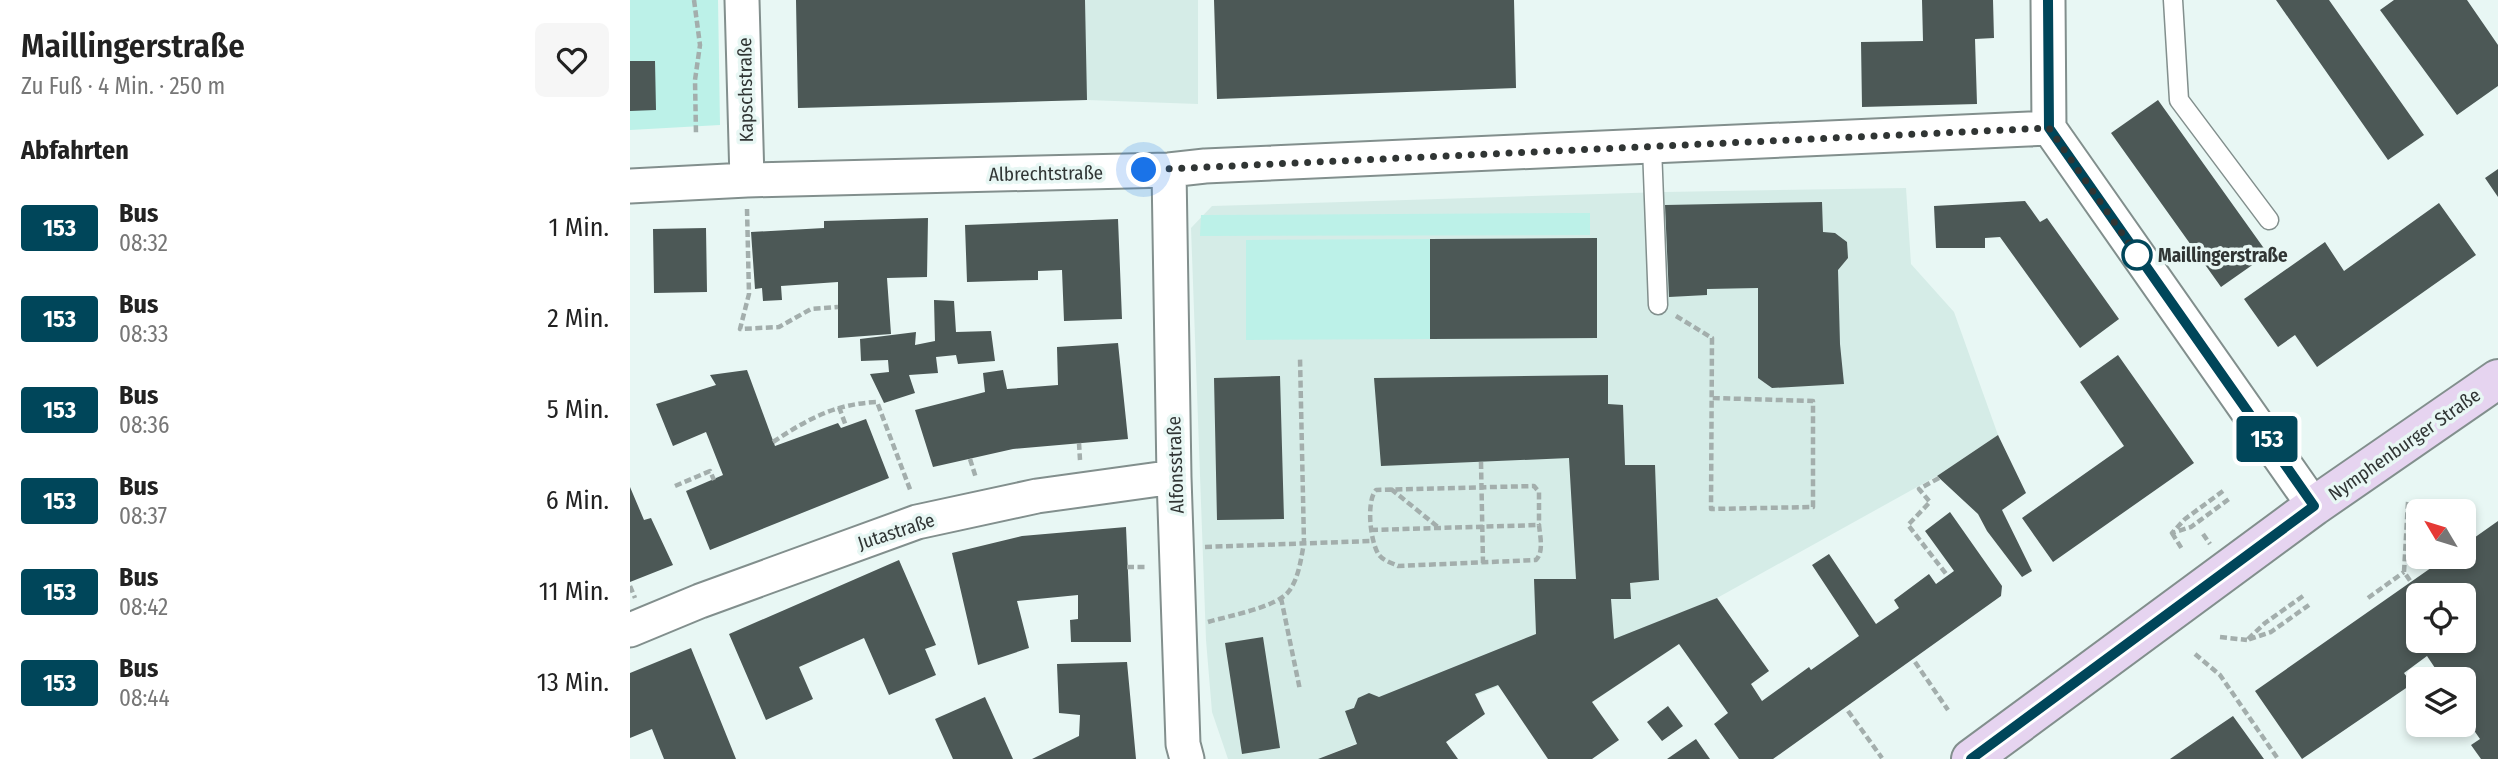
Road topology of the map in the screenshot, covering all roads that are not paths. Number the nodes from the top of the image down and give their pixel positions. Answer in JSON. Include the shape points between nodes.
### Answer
{"nodes":[{"id":1,"x":743,"y":0,"type":"edge"},
{"id":2,"x":2048,"y":0,"type":"edge"},
{"id":3,"x":2173,"y":0,"type":"edge"},
{"id":4,"x":2049,"y":128,"type":"junction"},
{"id":5,"x":1652,"y":147,"type":"junction"},
{"id":6,"x":1169,"y":170,"type":"junction"},
{"id":7,"x":747,"y":180,"type":"junction"},
{"id":8,"x":630,"y":186,"type":"edge"},
{"id":9,"x":2269,"y":220,"type":"dead end"},
{"id":10,"x":1658,"y":305,"type":"road end"},
{"id":11,"x":2498,"y":379,"type":"edge"},
{"id":12,"x":1174,"y":477,"type":"junction"},
{"id":13,"x":2314,"y":506,"type":"junction"},
{"id":14,"x":630,"y":630,"type":"edge"},
{"id":15,"x":1187,"y":759,"type":"edge"},
{"id":16,"x":1971,"y":759,"type":"edge"}],
"edges":[{"from":1,"to":7,"type":"street","name":"Kapschstraße"},
{"from":2,"to":4,"type":"street"},
{"from":3,"to":9,"type":"lane","via":[[2179,100]]},
{"from":4,"to":5,"type":"street","name":"Albrechtstraße"},
{"from":4,"to":13,"type":"street"},
{"from":5,"to":6,"type":"street","name":"Albrechtstraße"},
{"from":5,"to":10,"type":"lane"},
{"from":6,"to":7,"type":"street","name":"Albrechtstraße"},
{"from":6,"to":12,"type":"street","name":"Alfonsstraße"},
{"from":7,"to":8,"type":"street","name":"Albrechtstraße"},
{"from":11,"to":13,"type":"main road","name":"Nymphenburger Straße"},
{"from":12,"to":14,"type":"street","name":"Jutastraße","via":[[1037,496],[918,522]]},
{"from":12,"to":15,"type":"street","name":"Alfonsstraße"},
{"from":13,"to":16,"type":"main road","name":"Nymphenburger Straße"}]}
